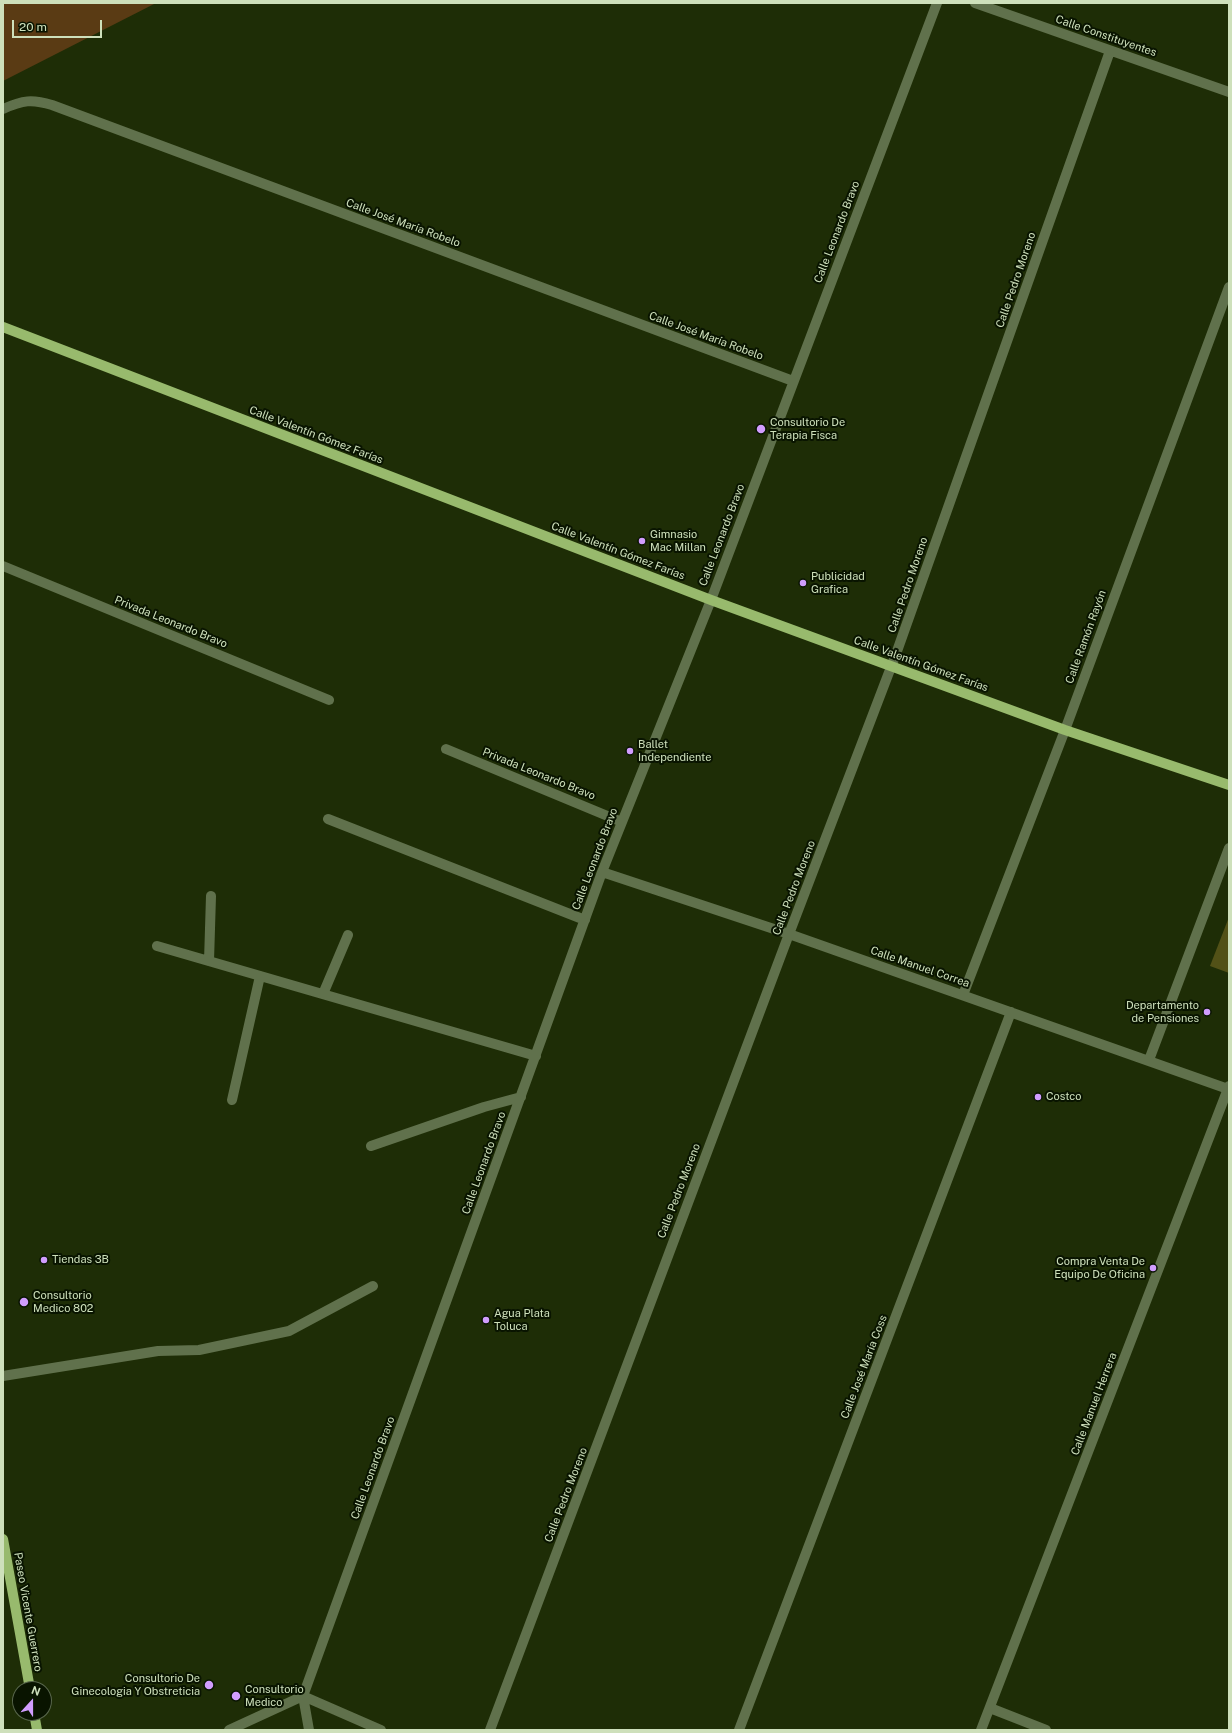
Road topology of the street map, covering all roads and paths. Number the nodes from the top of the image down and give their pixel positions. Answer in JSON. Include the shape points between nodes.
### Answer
{"nodes":[{"id":1,"x":937,"y":3,"type":"edge"},
{"id":2,"x":975,"y":3,"type":"edge"},
{"id":3,"x":1110,"y":51,"type":"junction"},
{"id":4,"x":1229,"y":92,"type":"edge"},
{"id":5,"x":3,"y":108,"type":"edge"},
{"id":6,"x":1229,"y":287,"type":"edge"},
{"id":7,"x":3,"y":327,"type":"edge"},
{"id":8,"x":793,"y":382,"type":"junction"},
{"id":9,"x":3,"y":566,"type":"edge"},
{"id":10,"x":711,"y":600,"type":"junction"},
{"id":11,"x":891,"y":667,"type":"junction"},
{"id":12,"x":329,"y":700,"type":"dead end"},
{"id":13,"x":1065,"y":730,"type":"junction"},
{"id":14,"x":446,"y":749,"type":"dead end"},
{"id":15,"x":1229,"y":786,"type":"edge"},
{"id":16,"x":328,"y":819,"type":"dead end"},
{"id":17,"x":622,"y":822,"type":"junction"},
{"id":18,"x":1229,"y":848,"type":"edge"},
{"id":19,"x":602,"y":872,"type":"junction"},
{"id":20,"x":211,"y":896,"type":"dead end"},
{"id":21,"x":585,"y":920,"type":"junction"},
{"id":22,"x":788,"y":934,"type":"junction"},
{"id":23,"x":348,"y":935,"type":"dead end"},
{"id":24,"x":157,"y":946,"type":"dead end"},
{"id":25,"x":209,"y":961,"type":"junction"},
{"id":26,"x":260,"y":976,"type":"junction"},
{"id":27,"x":323,"y":994,"type":"junction"},
{"id":28,"x":963,"y":995,"type":"junction"},
{"id":29,"x":1011,"y":1012,"type":"junction"},
{"id":30,"x":536,"y":1056,"type":"junction"},
{"id":31,"x":1149,"y":1060,"type":"junction"},
{"id":32,"x":1228,"y":1088,"type":"edge"},
{"id":33,"x":521,"y":1097,"type":"junction"},
{"id":34,"x":232,"y":1100,"type":"dead end"},
{"id":35,"x":371,"y":1146,"type":"dead end"},
{"id":36,"x":373,"y":1286,"type":"dead end"},
{"id":37,"x":3,"y":1376,"type":"edge"},
{"id":38,"x":3,"y":1539,"type":"edge"},
{"id":39,"x":29,"y":1681,"type":"edge"},
{"id":40,"x":303,"y":1696,"type":"junction"},
{"id":41,"x":990,"y":1708,"type":"junction"},
{"id":42,"x":229,"y":1730,"type":"edge"},
{"id":43,"x":309,"y":1730,"type":"edge"},
{"id":44,"x":381,"y":1730,"type":"edge"},
{"id":45,"x":490,"y":1730,"type":"edge"},
{"id":46,"x":739,"y":1730,"type":"edge"},
{"id":47,"x":981,"y":1730,"type":"edge"},
{"id":48,"x":1046,"y":1730,"type":"edge"}],
"edges":[{"from":1,"to":8,"type":"street","name":"Calle Leonardo Bravo"},
{"from":2,"to":3,"type":"street","name":"Calle Constituyentes"},
{"from":3,"to":4,"type":"street","name":"Calle Constituyentes"},
{"from":3,"to":11,"type":"street","name":"Calle Pedro Moreno"},
{"from":5,"to":8,"type":"street","name":"Calle José María Robelo","via":[[20,101],[36,100],[52,105]]},
{"from":6,"to":13,"type":"street","name":"Calle Ramón Rayón"},
{"from":7,"to":10,"type":"main road","name":"Calle Valentín Gómez Farías"},
{"from":8,"to":10,"type":"street","name":"Calle Leonardo Bravo"},
{"from":9,"to":12,"type":"street","name":"Privada Leonardo Bravo"},
{"from":10,"to":11,"type":"main road","name":"Calle Valentín Gómez Farías"},
{"from":10,"to":17,"type":"street","name":"Calle Leonardo Bravo"},
{"from":11,"to":13,"type":"main road","name":"Calle Valentín Gómez Farías"},
{"from":11,"to":22,"type":"street","name":"Calle Pedro Moreno"},
{"from":13,"to":15,"type":"main road","name":"Calle Valentín Gómez Farías"},
{"from":13,"to":28,"type":"street","name":"Calle Ramón Rayón"},
{"from":14,"to":17,"type":"street","name":"Privada Leonardo Bravo"},
{"from":16,"to":21,"type":"street"},
{"from":17,"to":19,"type":"street","name":"Calle Leonardo Bravo"},
{"from":18,"to":31,"type":"street"},
{"from":19,"to":21,"type":"street","name":"Calle Leonardo Bravo"},
{"from":19,"to":22,"type":"street","name":"Calle Manuel Correa"},
{"from":20,"to":25,"type":"street"},
{"from":21,"to":30,"type":"street","name":"Calle Leonardo Bravo"},
{"from":22,"to":28,"type":"street","name":"Calle Manuel Correa"},
{"from":22,"to":45,"type":"street","name":"Calle Pedro Moreno"},
{"from":23,"to":27,"type":"street"},
{"from":24,"to":25,"type":"street"},
{"from":25,"to":26,"type":"street"},
{"from":26,"to":27,"type":"street"},
{"from":26,"to":34,"type":"street"},
{"from":27,"to":30,"type":"street"},
{"from":28,"to":29,"type":"street","name":"Calle Manuel Correa"},
{"from":29,"to":31,"type":"street","name":"Calle Manuel Correa"},
{"from":29,"to":46,"type":"street","name":"Calle José María Coss"},
{"from":30,"to":33,"type":"street","name":"Calle Leonardo Bravo"},
{"from":31,"to":32,"type":"street","name":"Calle Manuel Correa"},
{"from":32,"to":41,"type":"street","name":"Calle Manuel Herrera"},
{"from":33,"to":35,"type":"street"},
{"from":33,"to":40,"type":"street","name":"Calle Leonardo Bravo"},
{"from":36,"to":37,"type":"street","via":[[289,1331],[199,1350],[158,1350]]},
{"from":38,"to":39,"type":"main road","name":"Paseo Vicente Guerrero"},
{"from":40,"to":42,"type":"street"},
{"from":40,"to":43,"type":"street"},
{"from":40,"to":44,"type":"street"},
{"from":41,"to":47,"type":"street","name":"Calle Manuel Herrera"},
{"from":41,"to":48,"type":"street"}]}
